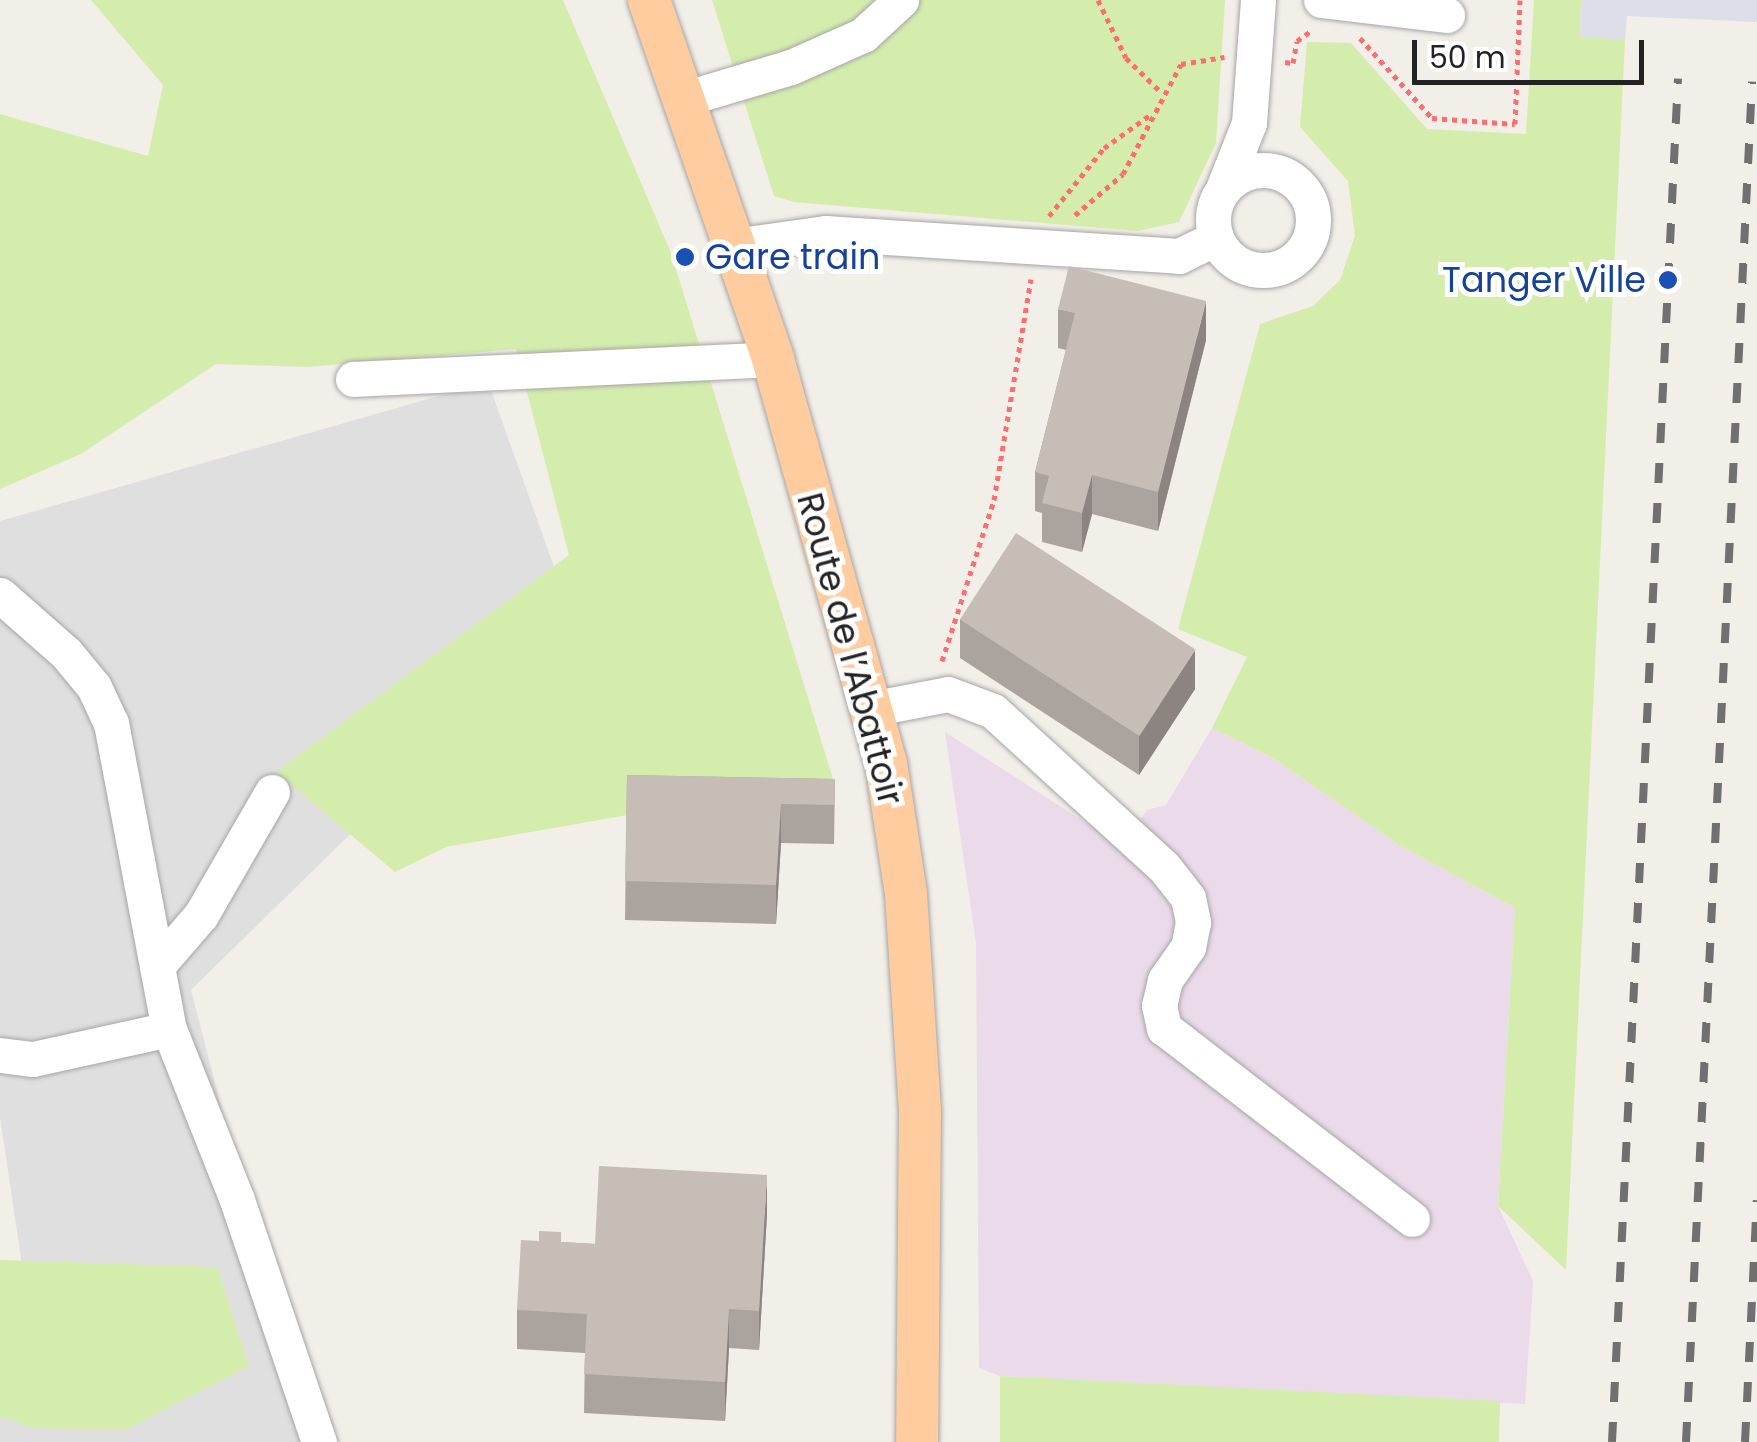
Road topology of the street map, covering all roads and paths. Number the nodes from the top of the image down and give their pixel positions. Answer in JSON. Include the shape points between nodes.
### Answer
{"nodes":[{"id":1,"x":650,"y":0,"type":"edge"},
{"id":2,"x":901,"y":0,"type":"edge"},
{"id":3,"x":1098,"y":0,"type":"edge"},
{"id":4,"x":1258,"y":0,"type":"edge"},
{"id":5,"x":1520,"y":0,"type":"edge"},
{"id":6,"x":1324,"y":15,"type":"edge"},
{"id":7,"x":1447,"y":15,"type":"dead end"},
{"id":8,"x":1352,"y":33,"type":"dead end"},
{"id":9,"x":1254,"y":59,"type":"junction"},
{"id":10,"x":1162,"y":92,"type":"junction"},
{"id":11,"x":680,"y":100,"type":"junction"},
{"id":12,"x":1152,"y":114,"type":"junction"},
{"id":13,"x":1249,"y":123,"type":"junction"},
{"id":14,"x":1285,"y":175,"type":"junction"},
{"id":15,"x":1223,"y":189,"type":"junction"},
{"id":16,"x":1216,"y":238,"type":"junction"},
{"id":17,"x":733,"y":246,"type":"junction"},
{"id":18,"x":1038,"y":249,"type":"junction"},
{"id":19,"x":772,"y":359,"type":"junction"},
{"id":20,"x":352,"y":379,"type":"dead end"},
{"id":21,"x":0,"y":595,"type":"edge"},
{"id":22,"x":930,"y":697,"type":"junction"},
{"id":23,"x":870,"y":709,"type":"junction"},
{"id":24,"x":272,"y":792,"type":"dead end"},
{"id":25,"x":157,"y":966,"type":"junction"},
{"id":26,"x":169,"y":1028,"type":"junction"},
{"id":27,"x":0,"y":1055,"type":"edge"},
{"id":28,"x":1412,"y":1218,"type":"dead end"},
{"id":29,"x":319,"y":1442,"type":"edge"},
{"id":30,"x":917,"y":1442,"type":"edge"}],
"edges":[{"from":1,"to":11,"type":"main road","name":"Route de l’Abattoir"},
{"from":2,"to":11,"type":"street","via":[[863,35],[791,67]]},
{"from":3,"to":10,"type":"path","via":[[1126,58]]},
{"from":4,"to":9,"type":"street"},
{"from":5,"to":8,"type":"path","via":[[1515,124],[1432,118]]},
{"from":6,"to":7,"type":"street"},
{"from":6,"to":9,"type":"path","via":[[1303,34],[1294,63]]},
{"from":9,"to":10,"type":"path","via":[[1193,58],[1173,72]]},
{"from":9,"to":13,"type":"street"},
{"from":10,"to":12,"type":"path"},
{"from":11,"to":17,"type":"main road","name":"Route de l’Abattoir"},
{"from":12,"to":12,"type":"path","via":[[1111,190],[1078,213],[1043,224],[1104,148]]},
{"from":13,"to":14,"type":"street"},
{"from":13,"to":15,"type":"street"},
{"from":14,"to":15,"type":"street","via":[[1252,171]]},
{"from":14,"to":16,"type":"street","via":[[1312,213],[1298,257],[1253,270],[1238,264]]},
{"from":15,"to":16,"type":"street","via":[[1212,222]]},
{"from":16,"to":18,"type":"street","via":[[1179,256]]},
{"from":17,"to":18,"type":"street","via":[[825,233]]},
{"from":17,"to":19,"type":"main road","name":"Route de l’Abattoir"},
{"from":18,"to":22,"type":"path","via":[[994,500]]},
{"from":19,"to":20,"type":"street"},
{"from":19,"to":23,"type":"main road","name":"Route de l’Abattoir"},
{"from":21,"to":25,"type":"street","via":[[66,652],[94,687],[110,723]]},
{"from":22,"to":23,"type":"street"},
{"from":22,"to":28,"type":"street","via":[[948,694],[993,711],[1164,867],[1188,898],[1193,922],[1188,947],[1165,980],[1159,1005],[1164,1028]]},
{"from":23,"to":30,"type":"main road","name":"Route de l’Abattoir","via":[[886,762],[906,894],[920,1111]]},
{"from":24,"to":25,"type":"street","via":[[200,915]]},
{"from":25,"to":26,"type":"street"},
{"from":26,"to":27,"type":"street","via":[[33,1059]]},
{"from":26,"to":29,"type":"street","via":[[238,1200]]}]}
